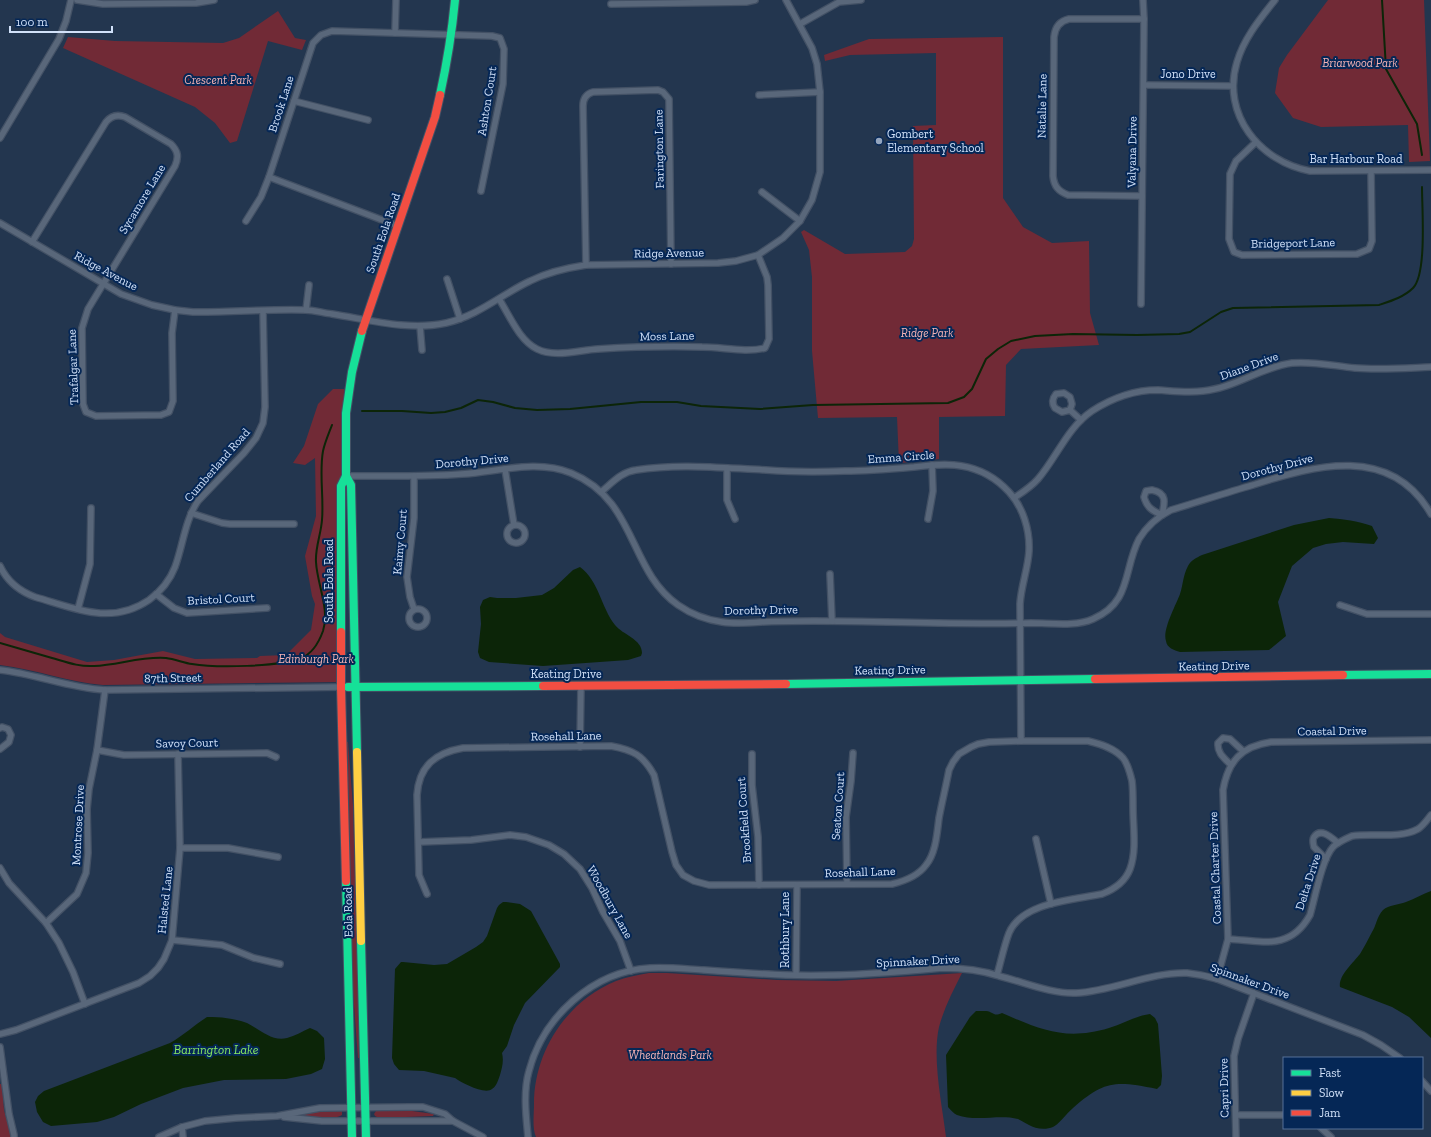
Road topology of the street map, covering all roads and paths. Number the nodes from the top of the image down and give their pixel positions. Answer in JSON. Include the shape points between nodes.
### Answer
{"nodes":[{"id":1,"x":71,"y":0,"type":"edge"},
{"id":2,"x":77,"y":0,"type":"edge"},
{"id":3,"x":214,"y":0,"type":"edge"},
{"id":4,"x":396,"y":0,"type":"edge"},
{"id":5,"x":455,"y":0,"type":"edge"},
{"id":6,"x":755,"y":0,"type":"edge"},
{"id":7,"x":786,"y":0,"type":"edge"},
{"id":8,"x":861,"y":0,"type":"edge"},
{"id":9,"x":1143,"y":0,"type":"edge"},
{"id":10,"x":1275,"y":0,"type":"edge"},
{"id":11,"x":611,"y":4,"type":"dead end"},
{"id":12,"x":1144,"y":19,"type":"junction"},
{"id":13,"x":800,"y":24,"type":"junction"},
{"id":14,"x":395,"y":33,"type":"junction"},
{"id":15,"x":452,"y":34,"type":"junction"},
{"id":16,"x":1144,"y":85,"type":"junction"},
{"id":17,"x":1233,"y":86,"type":"junction"},
{"id":18,"x":820,"y":92,"type":"junction"},
{"id":19,"x":759,"y":95,"type":"dead end"},
{"id":20,"x":294,"y":101,"type":"junction"},
{"id":21,"x":368,"y":120,"type":"dead end"},
{"id":22,"x":0,"y":138,"type":"edge"},
{"id":23,"x":1255,"y":143,"type":"junction"},
{"id":24,"x":1431,"y":170,"type":"edge"},
{"id":25,"x":1371,"y":171,"type":"junction"},
{"id":26,"x":269,"y":178,"type":"junction"},
{"id":27,"x":481,"y":191,"type":"dead end"},
{"id":28,"x":762,"y":192,"type":"dead end"},
{"id":29,"x":1142,"y":196,"type":"junction"},
{"id":30,"x":246,"y":221,"type":"dead end"},
{"id":31,"x":800,"y":221,"type":"junction"},
{"id":32,"x":0,"y":223,"type":"edge"},
{"id":33,"x":398,"y":226,"type":"junction"},
{"id":34,"x":32,"y":242,"type":"junction"},
{"id":35,"x":758,"y":254,"type":"junction"},
{"id":36,"x":672,"y":264,"type":"junction"},
{"id":37,"x":586,"y":265,"type":"junction"},
{"id":38,"x":447,"y":279,"type":"dead end"},
{"id":39,"x":103,"y":284,"type":"junction"},
{"id":40,"x":309,"y":285,"type":"dead end"},
{"id":41,"x":499,"y":299,"type":"junction"},
{"id":42,"x":1141,"y":304,"type":"dead end"},
{"id":43,"x":175,"y":310,"type":"junction"},
{"id":44,"x":306,"y":310,"type":"junction"},
{"id":45,"x":264,"y":311,"type":"junction"},
{"id":46,"x":460,"y":319,"type":"junction"},
{"id":47,"x":365,"y":320,"type":"junction"},
{"id":48,"x":420,"y":326,"type":"junction"},
{"id":49,"x":422,"y":350,"type":"dead end"},
{"id":50,"x":1431,"y":366,"type":"edge"},
{"id":51,"x":1070,"y":410,"type":"dead end"},
{"id":52,"x":1081,"y":420,"type":"junction"},
{"id":53,"x":932,"y":465,"type":"junction"},
{"id":54,"x":727,"y":468,"type":"junction"},
{"id":55,"x":505,"y":469,"type":"junction"},
{"id":56,"x":346,"y":476,"type":"junction"},
{"id":57,"x":414,"y":476,"type":"junction"},
{"id":58,"x":601,"y":492,"type":"junction"},
{"id":59,"x":1014,"y":498,"type":"junction"},
{"id":60,"x":91,"y":508,"type":"dead end"},
{"id":61,"x":191,"y":513,"type":"junction"},
{"id":62,"x":1431,"y":514,"type":"edge"},
{"id":63,"x":1162,"y":515,"type":"junction"},
{"id":64,"x":736,"y":518,"type":"dead end"},
{"id":65,"x":928,"y":519,"type":"dead end"},
{"id":66,"x":294,"y":524,"type":"dead end"},
{"id":67,"x":514,"y":525,"type":"dead end"},
{"id":68,"x":0,"y":566,"type":"edge"},
{"id":69,"x":830,"y":574,"type":"dead end"},
{"id":70,"x":156,"y":594,"type":"junction"},
{"id":71,"x":1340,"y":605,"type":"dead end"},
{"id":72,"x":268,"y":608,"type":"dead end"},
{"id":73,"x":414,"y":609,"type":"dead end"},
{"id":74,"x":78,"y":610,"type":"junction"},
{"id":75,"x":1431,"y":614,"type":"edge"},
{"id":76,"x":832,"y":621,"type":"junction"},
{"id":77,"x":1020,"y":624,"type":"junction"},
{"id":78,"x":0,"y":670,"type":"edge"},
{"id":79,"x":1431,"y":674,"type":"edge"},
{"id":80,"x":1021,"y":680,"type":"junction"},
{"id":81,"x":581,"y":686,"type":"junction"},
{"id":82,"x":348,"y":687,"type":"junction"},
{"id":83,"x":105,"y":690,"type":"junction"},
{"id":84,"x":0,"y":728,"type":"edge"},
{"id":85,"x":1431,"y":740,"type":"edge"},
{"id":86,"x":1020,"y":741,"type":"junction"},
{"id":87,"x":580,"y":746,"type":"junction"},
{"id":88,"x":0,"y":749,"type":"edge"},
{"id":89,"x":97,"y":750,"type":"junction"},
{"id":90,"x":1243,"y":751,"type":"junction"},
{"id":91,"x":178,"y":754,"type":"junction"},
{"id":92,"x":752,"y":754,"type":"dead end"},
{"id":93,"x":853,"y":754,"type":"dead end"},
{"id":94,"x":276,"y":756,"type":"dead end"},
{"id":95,"x":1237,"y":758,"type":"joint"},
{"id":96,"x":1231,"y":765,"type":"junction"},
{"id":97,"x":1431,"y":815,"type":"edge"},
{"id":98,"x":1036,"y":839,"type":"dead end"},
{"id":99,"x":418,"y":842,"type":"junction"},
{"id":100,"x":1338,"y":843,"type":"junction"},
{"id":101,"x":180,"y":848,"type":"junction"},
{"id":102,"x":278,"y":857,"type":"dead end"},
{"id":103,"x":1326,"y":859,"type":"junction"},
{"id":104,"x":0,"y":868,"type":"edge"},
{"id":105,"x":847,"y":884,"type":"junction"},
{"id":106,"x":759,"y":885,"type":"junction"},
{"id":107,"x":797,"y":885,"type":"junction"},
{"id":108,"x":428,"y":894,"type":"dead end"},
{"id":109,"x":1051,"y":904,"type":"junction"},
{"id":110,"x":46,"y":923,"type":"junction"},
{"id":111,"x":1228,"y":939,"type":"junction"},
{"id":112,"x":172,"y":940,"type":"junction"},
{"id":113,"x":280,"y":964,"type":"dead end"},
{"id":114,"x":631,"y":971,"type":"junction"},
{"id":115,"x":796,"y":975,"type":"junction"},
{"id":116,"x":997,"y":975,"type":"junction"},
{"id":117,"x":1217,"y":979,"type":"junction"},
{"id":118,"x":1254,"y":993,"type":"junction"},
{"id":119,"x":85,"y":1004,"type":"junction"},
{"id":120,"x":0,"y":1034,"type":"edge"},
{"id":121,"x":0,"y":1048,"type":"edge"},
{"id":122,"x":1399,"y":1057,"type":"edge"},
{"id":123,"x":1423,"y":1082,"type":"edge"},
{"id":124,"x":1431,"y":1091,"type":"edge"},
{"id":125,"x":352,"y":1108,"type":"junction"},
{"id":126,"x":365,"y":1108,"type":"junction"},
{"id":127,"x":1236,"y":1115,"type":"junction"},
{"id":128,"x":1283,"y":1115,"type":"edge"},
{"id":129,"x":277,"y":1116,"type":"junction"},
{"id":130,"x":352,"y":1121,"type":"junction"},
{"id":131,"x":365,"y":1121,"type":"junction"},
{"id":132,"x":453,"y":1121,"type":"junction"},
{"id":133,"x":182,"y":1127,"type":"junction"},
{"id":134,"x":1322,"y":1129,"type":"edge"},
{"id":135,"x":169,"y":1135,"type":"edge"},
{"id":136,"x":15,"y":1136,"type":"edge"},
{"id":137,"x":159,"y":1137,"type":"edge"},
{"id":138,"x":184,"y":1137,"type":"edge"},
{"id":139,"x":352,"y":1137,"type":"edge"},
{"id":140,"x":366,"y":1137,"type":"edge"},
{"id":141,"x":482,"y":1137,"type":"edge"},
{"id":142,"x":528,"y":1137,"type":"edge"},
{"id":143,"x":1236,"y":1137,"type":"edge"},
{"id":144,"x":1331,"y":1137,"type":"edge"}],
"edges":[{"from":1,"to":22,"type":"street","via":[[59,39]]},
{"from":2,"to":3,"type":"street","via":[[103,4],[196,3]]},
{"from":4,"to":14,"type":"street"},
{"from":5,"to":15,"type":"street","name":"South Eola Road"},
{"from":6,"to":11,"type":"street"},
{"from":7,"to":13,"type":"street","name":"Ridge Avenue"},
{"from":8,"to":13,"type":"street","via":[[839,2]]},
{"from":9,"to":12,"type":"street","name":"Valyana Drive"},
{"from":10,"to":17,"type":"street","name":"Bar Harbour Road","via":[[1246,41],[1236,64]]},
{"from":12,"to":16,"type":"street","name":"Valyana Drive"},
{"from":12,"to":29,"type":"street","name":"Natalie Lane","via":[[1067,19],[1055,29],[1054,44],[1055,185],[1068,194]]},
{"from":13,"to":18,"type":"street","name":"Ridge Avenue","via":[[814,55]]},
{"from":14,"to":15,"type":"street","name":"Brook Lane"},
{"from":14,"to":20,"type":"street","name":"Brook Lane","via":[[332,31],[320,35],[313,43]]},
{"from":15,"to":27,"type":"street","name":"Ashton Court","via":[[500,38],[504,49],[503,84]]},
{"from":15,"to":33,"type":"street","name":"South Eola Road","via":[[435,117]]},
{"from":16,"to":17,"type":"street","name":"Jono Drive"},
{"from":16,"to":29,"type":"street","name":"Valyana Drive"},
{"from":17,"to":23,"type":"street","name":"Bar Harbour Road","via":[[1238,113]]},
{"from":18,"to":19,"type":"street"},
{"from":18,"to":31,"type":"street","name":"Ridge Avenue","via":[[818,181],[812,200]]},
{"from":20,"to":21,"type":"street"},
{"from":20,"to":26,"type":"street","name":"Brook Lane"},
{"from":23,"to":25,"type":"street","name":"Bar Harbour Road","via":[[1274,158],[1301,169],[1318,172]]},
{"from":23,"to":25,"type":"street","name":"Bridgeport Lane","via":[[1236,161],[1230,174],[1229,239],[1234,252],[1242,255],[1357,254],[1369,249],[1372,241]]},
{"from":24,"to":25,"type":"street","name":"Bar Harbour Road"},
{"from":26,"to":30,"type":"street","name":"Brook Lane"},
{"from":26,"to":33,"type":"street"},
{"from":28,"to":31,"type":"street"},
{"from":29,"to":42,"type":"street","name":"Valyana Drive"},
{"from":31,"to":35,"type":"street","name":"Ridge Avenue","via":[[783,238]]},
{"from":32,"to":34,"type":"street","name":"Ridge Avenue"},
{"from":33,"to":47,"type":"street","name":"South Eola Road"},
{"from":34,"to":39,"type":"street","name":"Ridge Avenue"},
{"from":34,"to":39,"type":"street","name":"Sycamore Lane","via":[[106,122],[113,116],[126,117],[170,144],[175,148],[178,157]]},
{"from":35,"to":36,"type":"street","name":"Ridge Avenue","via":[[728,262]]},
{"from":35,"to":41,"type":"street","name":"Moss Lane","via":[[768,281],[769,339],[766,348],[755,351],[700,347],[608,348],[547,353],[526,341]]},
{"from":36,"to":37,"type":"street","name":"Ridge Avenue"},
{"from":36,"to":37,"type":"street","name":"Farington Lane","via":[[669,99],[658,90],[645,90],[593,92],[584,100]]},
{"from":37,"to":41,"type":"street","name":"Ridge Avenue","via":[[544,274]]},
{"from":38,"to":46,"type":"street"},
{"from":39,"to":43,"type":"street","name":"Ridge Avenue","via":[[141,302]]},
{"from":39,"to":43,"type":"street","name":"Trafalgar Lane","via":[[85,315],[82,328],[83,404],[86,412],[96,416],[161,415],[169,412],[173,401],[172,333]]},
{"from":40,"to":44,"type":"street"},
{"from":41,"to":46,"type":"street","name":"Ridge Avenue"},
{"from":43,"to":45,"type":"street","name":"Ridge Avenue"},
{"from":44,"to":45,"type":"street","name":"Ridge Avenue"},
{"from":44,"to":47,"type":"street","name":"Ridge Avenue"},
{"from":45,"to":61,"type":"street","name":"Cumberland Road","via":[[265,407],[262,427],[250,446],[198,501]]},
{"from":46,"to":48,"type":"street","name":"Ridge Avenue"},
{"from":47,"to":48,"type":"street","name":"Ridge Avenue"},
{"from":47,"to":56,"type":"street","name":"South Eola Road","via":[[355,355],[346,412]]},
{"from":48,"to":49,"type":"street"},
{"from":50,"to":52,"type":"street","name":"Diane Drive","via":[[1379,369],[1308,362],[1290,364],[1274,367],[1212,390],[1156,390],[1126,395],[1104,404]]},
{"from":51,"to":52,"type":"street"},
{"from":52,"to":59,"type":"street","name":"Diane Drive","via":[[1064,440],[1039,478]]},
{"from":53,"to":54,"type":"street","name":"Emma Circle","via":[[812,472]]},
{"from":53,"to":59,"type":"street","name":"Emma Circle","via":[[973,468],[994,479]]},
{"from":53,"to":65,"type":"street","via":[[933,491]]},
{"from":54,"to":58,"type":"street","name":"Emma Circle","via":[[680,466],[635,470],[622,474]]},
{"from":54,"to":64,"type":"street","via":[[727,500]]},
{"from":55,"to":57,"type":"street","name":"Dorothy Drive"},
{"from":55,"to":58,"type":"street","name":"Dorothy Drive","via":[[549,467],[581,478]]},
{"from":55,"to":67,"type":"street"},
{"from":56,"to":57,"type":"street","name":"Dorothy Drive"},
{"from":56,"to":82,"type":"street","name":"South Eola Road","via":[[341,486]]},
{"from":56,"to":82,"type":"street","name":"South Eola Road","via":[[351,485]]},
{"from":57,"to":73,"type":"street","name":"Kaimy Court","via":[[414,518],[407,577]]},
{"from":58,"to":76,"type":"street","name":"Dorothy Drive","via":[[620,514],[651,576],[667,595],[686,610],[726,623]]},
{"from":59,"to":77,"type":"street","name":"Emma Circle","via":[[1023,514],[1029,538],[1020,598]]},
{"from":60,"to":74,"type":"street","via":[[90,564]]},
{"from":61,"to":66,"type":"street","via":[[230,524]]},
{"from":61,"to":70,"type":"street","name":"Cumberland Road","via":[[175,567]]},
{"from":62,"to":63,"type":"street","name":"Dorothy Drive","via":[[1411,488],[1390,475],[1368,467],[1344,465],[1291,472]]},
{"from":63,"to":63,"type":"street","via":[[1146,505],[1146,492],[1159,491],[1163,496]]},
{"from":63,"to":77,"type":"street","name":"Dorothy Drive","via":[[1151,523],[1139,540],[1125,585],[1112,607],[1093,619],[1080,623]]},
{"from":68,"to":74,"type":"street","name":"Cumberland Road","via":[[9,581],[26,594]]},
{"from":69,"to":76,"type":"street"},
{"from":70,"to":72,"type":"street","name":"Bristol Court","via":[[174,608],[187,613]]},
{"from":70,"to":74,"type":"street","name":"Cumberland Road","via":[[136,607],[120,612],[97,614]]},
{"from":71,"to":75,"type":"street","via":[[1367,614]]},
{"from":76,"to":77,"type":"street","name":"Dorothy Drive"},
{"from":77,"to":80,"type":"street","name":"Emma Circle"},
{"from":78,"to":83,"type":"street","name":"87th Street","via":[[77,687]]},
{"from":79,"to":80,"type":"street","name":"Keating Drive"},
{"from":80,"to":81,"type":"street","name":"Keating Drive"},
{"from":80,"to":86,"type":"street","name":"Emma Circle"},
{"from":81,"to":82,"type":"street","name":"Keating Drive"},
{"from":81,"to":87,"type":"street"},
{"from":82,"to":83,"type":"street","name":"87th Street"},
{"from":82,"to":125,"type":"street","name":"Eola Road"},
{"from":82,"to":126,"type":"street","name":"Eola Road"},
{"from":83,"to":89,"type":"street","name":"Montrose Drive"},
{"from":84,"to":88,"type":"street","via":[[8,729],[11,735],[9,742]]},
{"from":85,"to":90,"type":"street","name":"Coastal Drive","via":[[1271,742]]},
{"from":86,"to":105,"type":"street","name":"Rosehall Lane","via":[[978,744],[960,754],[953,762],[949,770],[931,855],[927,865],[918,874],[892,884]]},
{"from":86,"to":109,"type":"street","name":"Rosehall Lane","via":[[1099,743],[1109,747],[1124,759],[1132,782],[1134,853],[1125,879],[1118,886],[1102,894]]},
{"from":87,"to":99,"type":"street","name":"Rosehall Lane","via":[[463,748],[449,750],[438,756],[429,762],[417,784]]},
{"from":87,"to":106,"type":"street","name":"Rosehall Lane","via":[[623,748],[634,752],[648,764],[654,775],[676,865],[683,875],[709,885]]},
{"from":89,"to":91,"type":"street","name":"Savoy Court","via":[[124,755]]},
{"from":89,"to":110,"type":"street","name":"Montrose Drive","via":[[87,809],[86,873],[77,894]]},
{"from":90,"to":95,"type":"street","name":"Coastal Drive"},
{"from":90,"to":96,"type":"street","via":[[1230,739],[1223,738],[1218,743],[1220,755]]},
{"from":91,"to":94,"type":"street","name":"Savoy Court","via":[[267,753]]},
{"from":91,"to":101,"type":"street","name":"Halsted Lane"},
{"from":92,"to":106,"type":"street","name":"Brookfield Court"},
{"from":93,"to":105,"type":"street","name":"Seaton Court","via":[[846,817]]},
{"from":95,"to":96,"type":"street","name":"Coastal Charter Drive"},
{"from":96,"to":111,"type":"street","name":"Coastal Charter Drive","via":[[1223,790]]},
{"from":97,"to":100,"type":"street","via":[[1418,829],[1409,833],[1352,836]]},
{"from":98,"to":109,"type":"street"},
{"from":99,"to":108,"type":"street","name":"Rosehall Lane","via":[[420,875]]},
{"from":99,"to":114,"type":"street","name":"Woodbury Lane","via":[[471,840],[510,835],[526,837],[549,845],[564,854],[580,869],[592,888],[620,941]]},
{"from":100,"to":103,"type":"street","name":"Delta Drive"},
{"from":100,"to":103,"type":"street","via":[[1322,833],[1314,837],[1314,847]]},
{"from":101,"to":102,"type":"street","via":[[228,848]]},
{"from":101,"to":112,"type":"street","name":"Halsted Lane"},
{"from":103,"to":111,"type":"street","name":"Delta Drive","via":[[1310,915],[1299,931],[1282,941],[1274,942]]},
{"from":104,"to":110,"type":"street","via":[[9,883]]},
{"from":105,"to":107,"type":"street","name":"Rosehall Lane"},
{"from":106,"to":107,"type":"street","name":"Rosehall Lane"},
{"from":107,"to":115,"type":"street","name":"Rothbury Lane"},
{"from":109,"to":116,"type":"street","name":"Rosehall Lane","via":[[1034,909],[1016,922],[1009,932]]},
{"from":110,"to":119,"type":"street","via":[[59,943]]},
{"from":111,"to":117,"type":"street","name":"Coastal Charter Drive"},
{"from":112,"to":113,"type":"street","via":[[222,945],[254,958]]},
{"from":112,"to":119,"type":"street","name":"Halsted Lane","via":[[164,959],[150,976]]},
{"from":114,"to":115,"type":"street","name":"Spinnaker Drive","via":[[669,967]]},
{"from":114,"to":142,"type":"street","name":"Spinnaker Drive","via":[[592,987],[574,1000],[557,1016],[544,1035],[528,1072]]},
{"from":115,"to":116,"type":"street","name":"Spinnaker Drive","via":[[865,974],[942,968],[977,970]]},
{"from":116,"to":117,"type":"street","name":"Spinnaker Drive","via":[[1044,988],[1076,993],[1171,974],[1187,973]]},
{"from":117,"to":118,"type":"street","name":"Spinnaker Drive"},
{"from":118,"to":122,"type":"street","name":"Spinnaker Drive","via":[[1363,1035]]},
{"from":118,"to":127,"type":"street","name":"Capri Drive","via":[[1234,1056]]},
{"from":119,"to":120,"type":"street","name":"Halsted Lane"},
{"from":121,"to":136,"type":"street","via":[[9,1114]]},
{"from":123,"to":124,"type":"street"},
{"from":125,"to":126,"type":"street"},
{"from":125,"to":129,"type":"street","via":[[320,1108]]},
{"from":125,"to":130,"type":"street","name":"Eola Road"},
{"from":126,"to":131,"type":"street","name":"Eola Road"},
{"from":126,"to":132,"type":"street","via":[[423,1107],[445,1114]]},
{"from":127,"to":128,"type":"street"},
{"from":127,"to":143,"type":"street","name":"Capri Drive"},
{"from":129,"to":130,"type":"street"},
{"from":129,"to":133,"type":"street","via":[[205,1121]]},
{"from":130,"to":131,"type":"street"},
{"from":130,"to":139,"type":"street","name":"Eola Road"},
{"from":131,"to":132,"type":"street"},
{"from":131,"to":140,"type":"street","name":"Eola Road"},
{"from":132,"to":141,"type":"street"},
{"from":133,"to":135,"type":"street"},
{"from":133,"to":138,"type":"street"},
{"from":134,"to":144,"type":"street"},
{"from":135,"to":137,"type":"street"}]}
